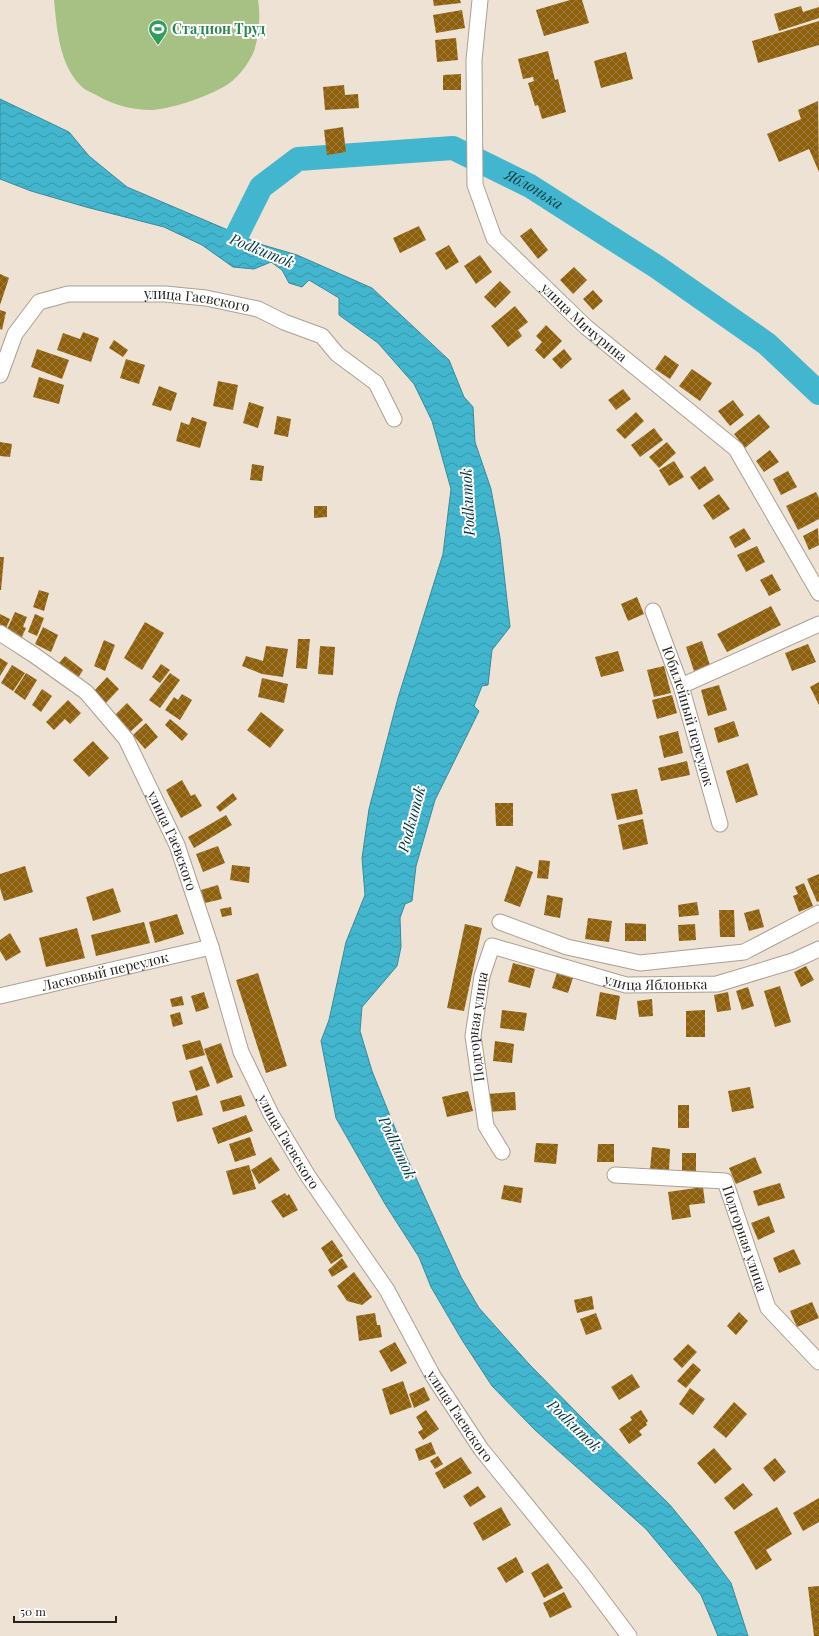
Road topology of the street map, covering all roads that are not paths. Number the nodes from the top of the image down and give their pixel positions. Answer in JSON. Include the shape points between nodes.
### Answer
{"nodes":[{"id":1,"x":480,"y":0,"type":"edge"},
{"id":2,"x":0,"y":375,"type":"edge"},
{"id":3,"x":394,"y":419,"type":"dead end"},
{"id":4,"x":819,"y":593,"type":"edge"},
{"id":5,"x":653,"y":611,"type":"dead end"},
{"id":6,"x":819,"y":624,"type":"edge"},
{"id":7,"x":0,"y":633,"type":"edge"},
{"id":8,"x":681,"y":686,"type":"junction"},
{"id":9,"x":720,"y":824,"type":"dead end"},
{"id":10,"x":819,"y":913,"type":"edge"},
{"id":11,"x":500,"y":922,"type":"dead end"},
{"id":12,"x":492,"y":946,"type":"joint"},
{"id":13,"x":211,"y":947,"type":"junction"},
{"id":14,"x":819,"y":950,"type":"edge"},
{"id":15,"x":0,"y":996,"type":"edge"},
{"id":16,"x":502,"y":1152,"type":"dead end"},
{"id":17,"x":615,"y":1175,"type":"dead end"},
{"id":18,"x":819,"y":1362,"type":"edge"},
{"id":19,"x":629,"y":1636,"type":"edge"}],
"edges":[{"from":1,"to":4,"type":"street","name":"улица Мичурина","via":[[474,60],[475,185],[494,238],[586,327],[736,449]]},
{"from":2,"to":3,"type":"street","name":"улица Гаевского","via":[[15,334],[38,302],[68,294],[165,294],[206,298],[258,309],[322,336],[337,354],[376,383]]},
{"from":5,"to":8,"type":"street","name":"Юбилейный переулок"},
{"from":6,"to":8,"type":"street"},
{"from":7,"to":13,"type":"street","name":"улица Гаевского","via":[[86,692],[126,739],[177,845]]},
{"from":8,"to":9,"type":"street","name":"Юбилейный переулок"},
{"from":10,"to":11,"type":"street","name":"улица Яблонька","via":[[744,952],[640,962],[567,947]]},
{"from":12,"to":14,"type":"street","name":"улица Яблонька","via":[[626,985],[717,984],[793,961]]},
{"from":12,"to":16,"type":"street","name":"Подгорная улица","via":[[482,976],[473,1036],[486,1126]]},
{"from":13,"to":15,"type":"street","name":"Ласковый переулок"},
{"from":13,"to":19,"type":"street","name":"улица Гаевского","via":[[241,1052],[271,1114],[308,1176],[387,1290],[433,1376],[481,1449]]},
{"from":17,"to":18,"type":"street","name":"Подгорная улица","via":[[725,1181],[768,1308]]}]}
